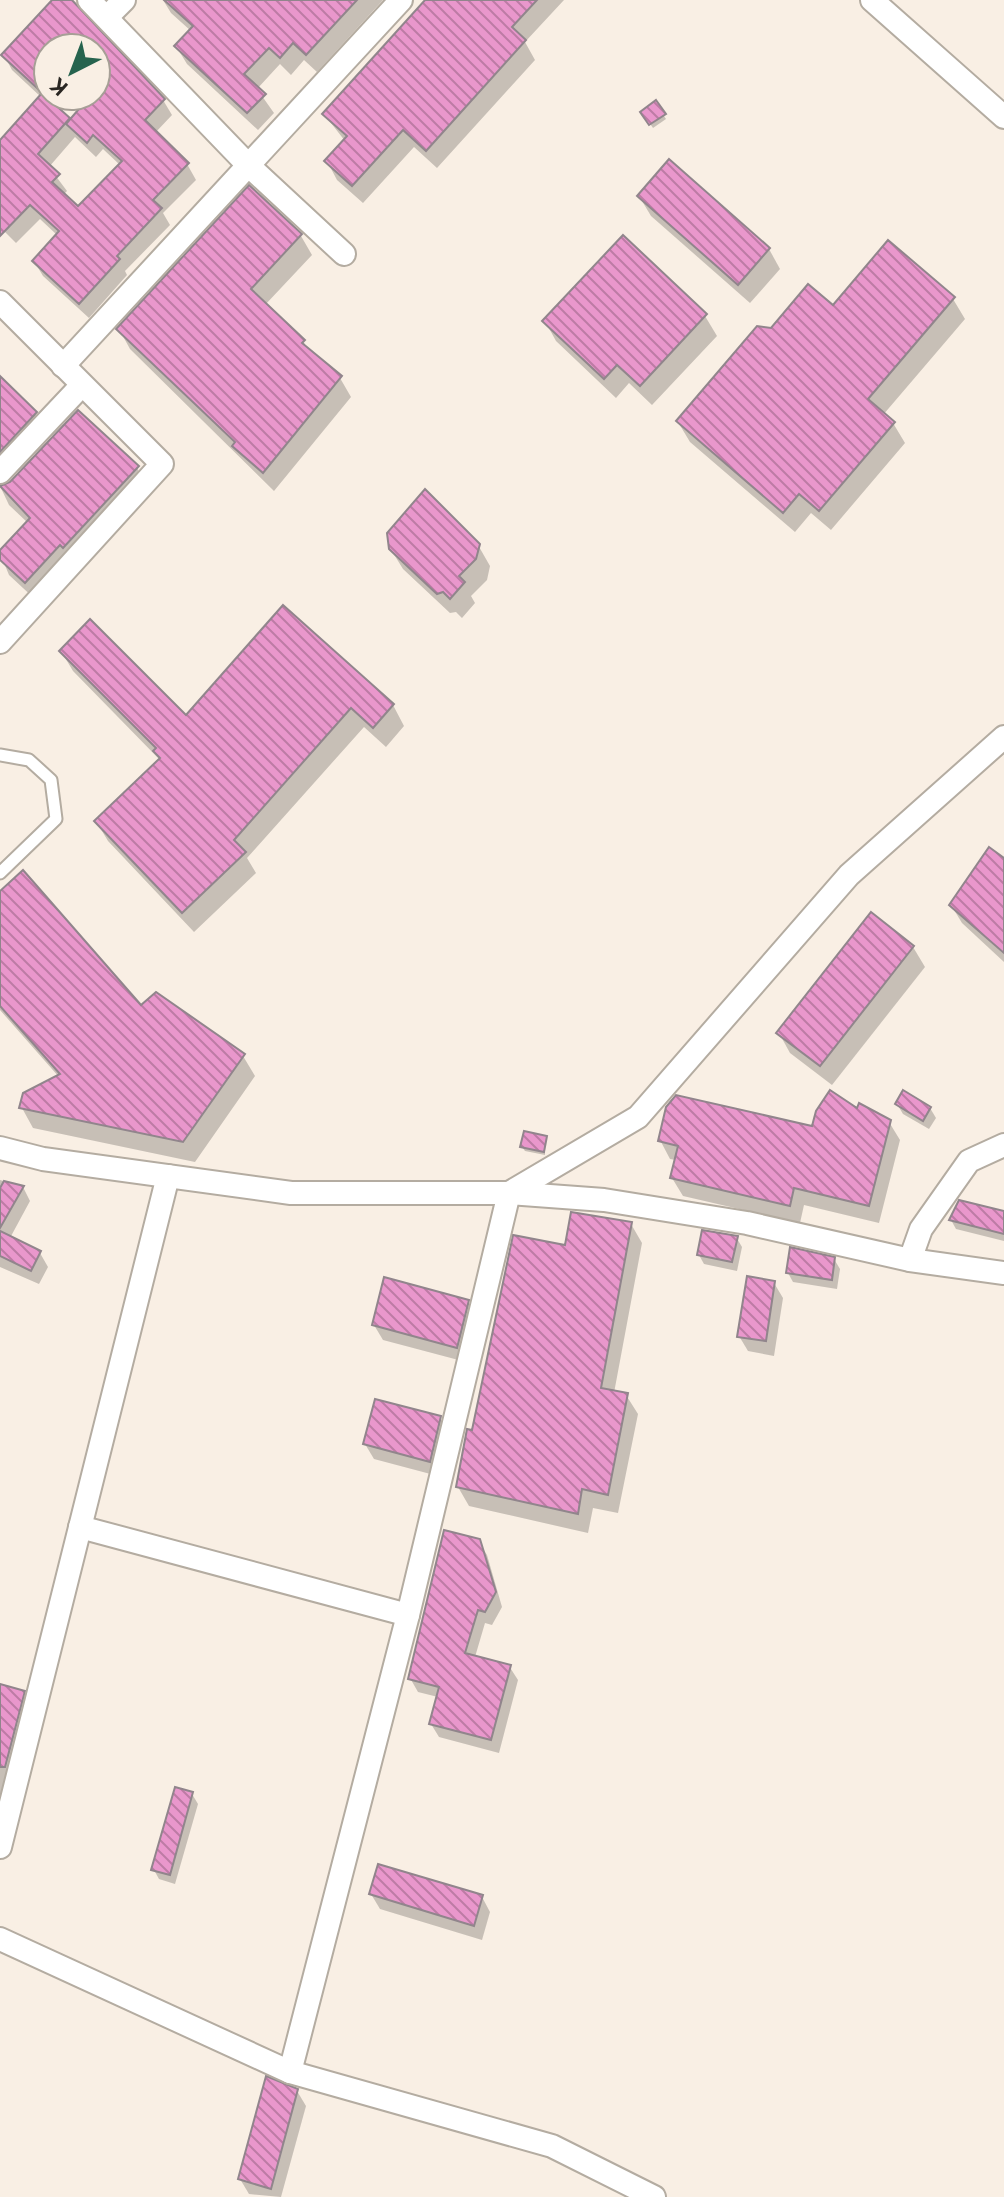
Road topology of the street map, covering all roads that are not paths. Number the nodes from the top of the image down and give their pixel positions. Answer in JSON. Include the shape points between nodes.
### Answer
{"nodes":[{"id":1,"x":89,"y":0,"type":"edge"},
{"id":2,"x":124,"y":0,"type":"edge"},
{"id":3,"x":401,"y":0,"type":"edge"},
{"id":4,"x":872,"y":0,"type":"edge"},
{"id":5,"x":107,"y":17,"type":"junction"},
{"id":6,"x":1004,"y":117,"type":"edge"},
{"id":7,"x":248,"y":165,"type":"junction"},
{"id":8,"x":344,"y":254,"type":"dead end"},
{"id":9,"x":0,"y":302,"type":"edge"},
{"id":10,"x":63,"y":366,"type":"junction"},
{"id":11,"x":82,"y":385,"type":"junction"},
{"id":12,"x":0,"y":472,"type":"edge"},
{"id":13,"x":0,"y":642,"type":"edge"},
{"id":14,"x":1003,"y":736,"type":"edge"},
{"id":15,"x":0,"y":755,"type":"edge"},
{"id":16,"x":0,"y":873,"type":"edge"},
{"id":17,"x":1004,"y":1145,"type":"edge"},
{"id":18,"x":0,"y":1148,"type":"edge"},
{"id":19,"x":168,"y":1176,"type":"junction"},
{"id":20,"x":509,"y":1193,"type":"junction"},
{"id":21,"x":910,"y":1260,"type":"junction"},
{"id":22,"x":1004,"y":1273,"type":"edge"},
{"id":23,"x":80,"y":1527,"type":"junction"},
{"id":24,"x":408,"y":1615,"type":"junction"},
{"id":25,"x":0,"y":1847,"type":"edge"},
{"id":26,"x":0,"y":1939,"type":"edge"},
{"id":27,"x":290,"y":2072,"type":"junction"},
{"id":28,"x":654,"y":2197,"type":"edge"}],
"edges":[{"from":1,"to":5,"type":"street"},
{"from":2,"to":5,"type":"street"},
{"from":3,"to":7,"type":"street"},
{"from":4,"to":6,"type":"street"},
{"from":5,"to":7,"type":"street"},
{"from":7,"to":8,"type":"street"},
{"from":7,"to":10,"type":"street"},
{"from":9,"to":10,"type":"street"},
{"from":10,"to":11,"type":"street"},
{"from":11,"to":12,"type":"street"},
{"from":11,"to":13,"type":"street","via":[[162,464]]},
{"from":14,"to":20,"type":"street","via":[[849,875],[638,1117]]},
{"from":15,"to":16,"type":"lane","via":[[29,760],[51,780],[56,819]]},
{"from":17,"to":21,"type":"street","via":[[969,1161],[921,1229]]},
{"from":18,"to":19,"type":"street"},
{"from":19,"to":20,"type":"street","via":[[291,1193]]},
{"from":19,"to":23,"type":"street"},
{"from":20,"to":21,"type":"street","via":[[604,1200],[747,1223]]},
{"from":20,"to":24,"type":"street"},
{"from":21,"to":22,"type":"street"},
{"from":23,"to":24,"type":"street"},
{"from":23,"to":25,"type":"street"},
{"from":24,"to":27,"type":"street"},
{"from":26,"to":27,"type":"street"},
{"from":27,"to":28,"type":"street","via":[[552,2146]]}]}
